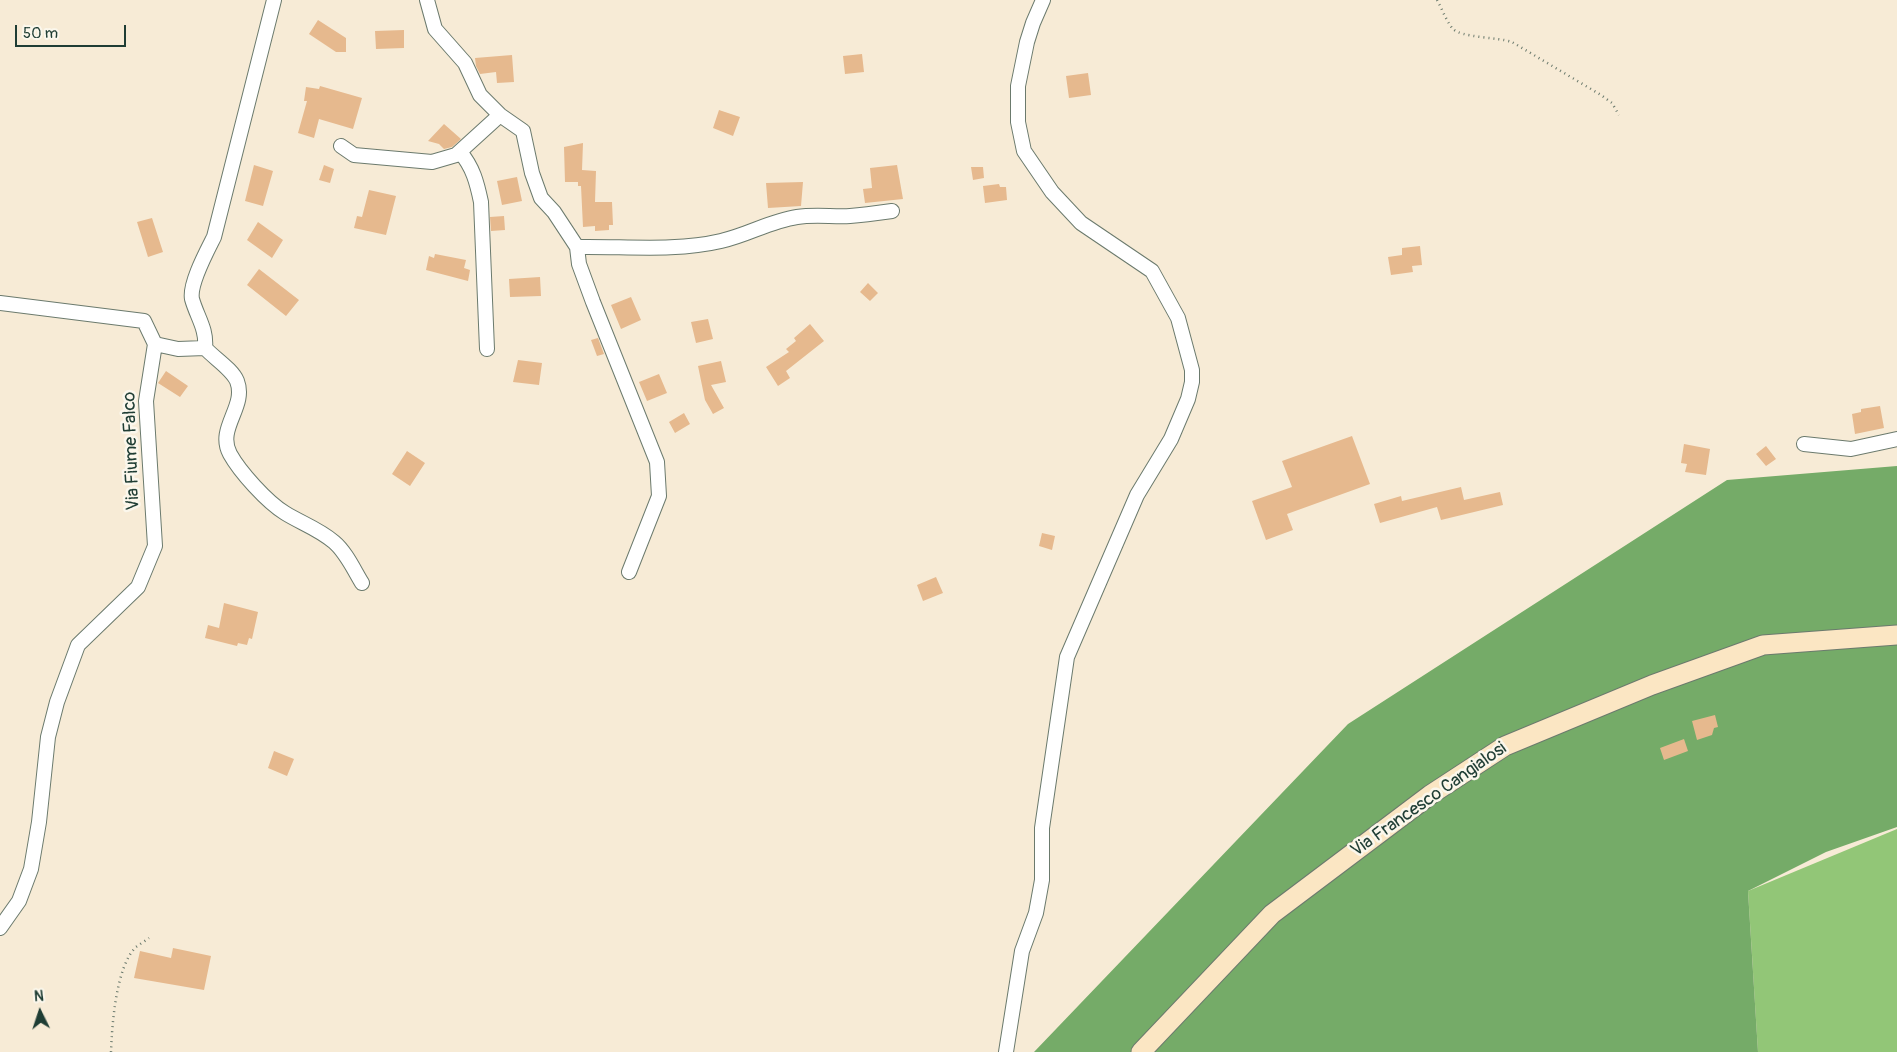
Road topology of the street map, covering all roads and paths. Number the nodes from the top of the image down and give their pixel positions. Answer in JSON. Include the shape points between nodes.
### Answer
{"nodes":[{"id":1,"x":274,"y":0,"type":"edge"},
{"id":2,"x":427,"y":0,"type":"edge"},
{"id":3,"x":1044,"y":0,"type":"edge"},
{"id":4,"x":1437,"y":0,"type":"edge"},
{"id":5,"x":500,"y":115,"type":"junction"},
{"id":6,"x":1619,"y":115,"type":"dead end"},
{"id":7,"x":341,"y":146,"type":"dead end"},
{"id":8,"x":460,"y":152,"type":"junction"},
{"id":9,"x":892,"y":211,"type":"dead end"},
{"id":10,"x":577,"y":247,"type":"junction"},
{"id":11,"x":0,"y":303,"type":"edge"},
{"id":12,"x":155,"y":344,"type":"junction"},
{"id":13,"x":206,"y":348,"type":"junction"},
{"id":14,"x":487,"y":349,"type":"dead end"},
{"id":15,"x":1897,"y":439,"type":"edge"},
{"id":16,"x":1804,"y":444,"type":"dead end"},
{"id":17,"x":629,"y":572,"type":"dead end"},
{"id":18,"x":362,"y":583,"type":"dead end"},
{"id":19,"x":1897,"y":635,"type":"edge"},
{"id":20,"x":0,"y":928,"type":"edge"},
{"id":21,"x":150,"y":938,"type":"dead end"},
{"id":22,"x":111,"y":1052,"type":"edge"},
{"id":23,"x":1006,"y":1052,"type":"edge"},
{"id":24,"x":1141,"y":1052,"type":"edge"}],
"edges":[{"from":1,"to":13,"type":"street","via":[[214,237],[199,267],[192,297],[206,334]]},
{"from":2,"to":5,"type":"street","via":[[438,34],[465,63],[480,95]]},
{"from":3,"to":23,"type":"street","via":[[1033,23],[1018,86],[1018,122],[1024,151],[1052,192],[1081,223],[1152,271],[1178,318],[1192,370],[1192,382],[1171,440],[1137,494],[1067,657],[1042,828],[1042,880],[1036,913],[1022,951]]},
{"from":4,"to":6,"type":"path","via":[[1453,29],[1459,33],[1512,42],[1602,95]]},
{"from":5,"to":8,"type":"street"},
{"from":5,"to":10,"type":"street","via":[[523,131],[541,198]]},
{"from":7,"to":8,"type":"street","via":[[354,155],[432,162]]},
{"from":8,"to":14,"type":"street","via":[[478,184],[481,202]]},
{"from":9,"to":10,"type":"street","via":[[850,216],[799,216],[721,241],[694,246]]},
{"from":10,"to":17,"type":"street","via":[[579,264],[593,302],[652,442],[657,462],[659,496]]},
{"from":11,"to":12,"type":"street","via":[[144,321]]},
{"from":12,"to":13,"type":"street","via":[[178,349]]},
{"from":12,"to":20,"type":"street","name":"Via Fiume Falco","via":[[146,400],[155,546],[138,587],[78,645],[48,737],[39,822],[30,869],[19,901]]},
{"from":13,"to":18,"type":"street","via":[[236,380],[235,408],[225,436],[231,457],[264,495],[284,512],[335,543]]},
{"from":15,"to":16,"type":"street","via":[[1851,449]]},
{"from":19,"to":24,"type":"street","name":"Via Francesco Cangialosi","via":[[1756,647],[1652,685],[1505,746],[1430,796],[1272,914]]},
{"from":21,"to":22,"type":"path","via":[[136,948],[121,979]]}]}
